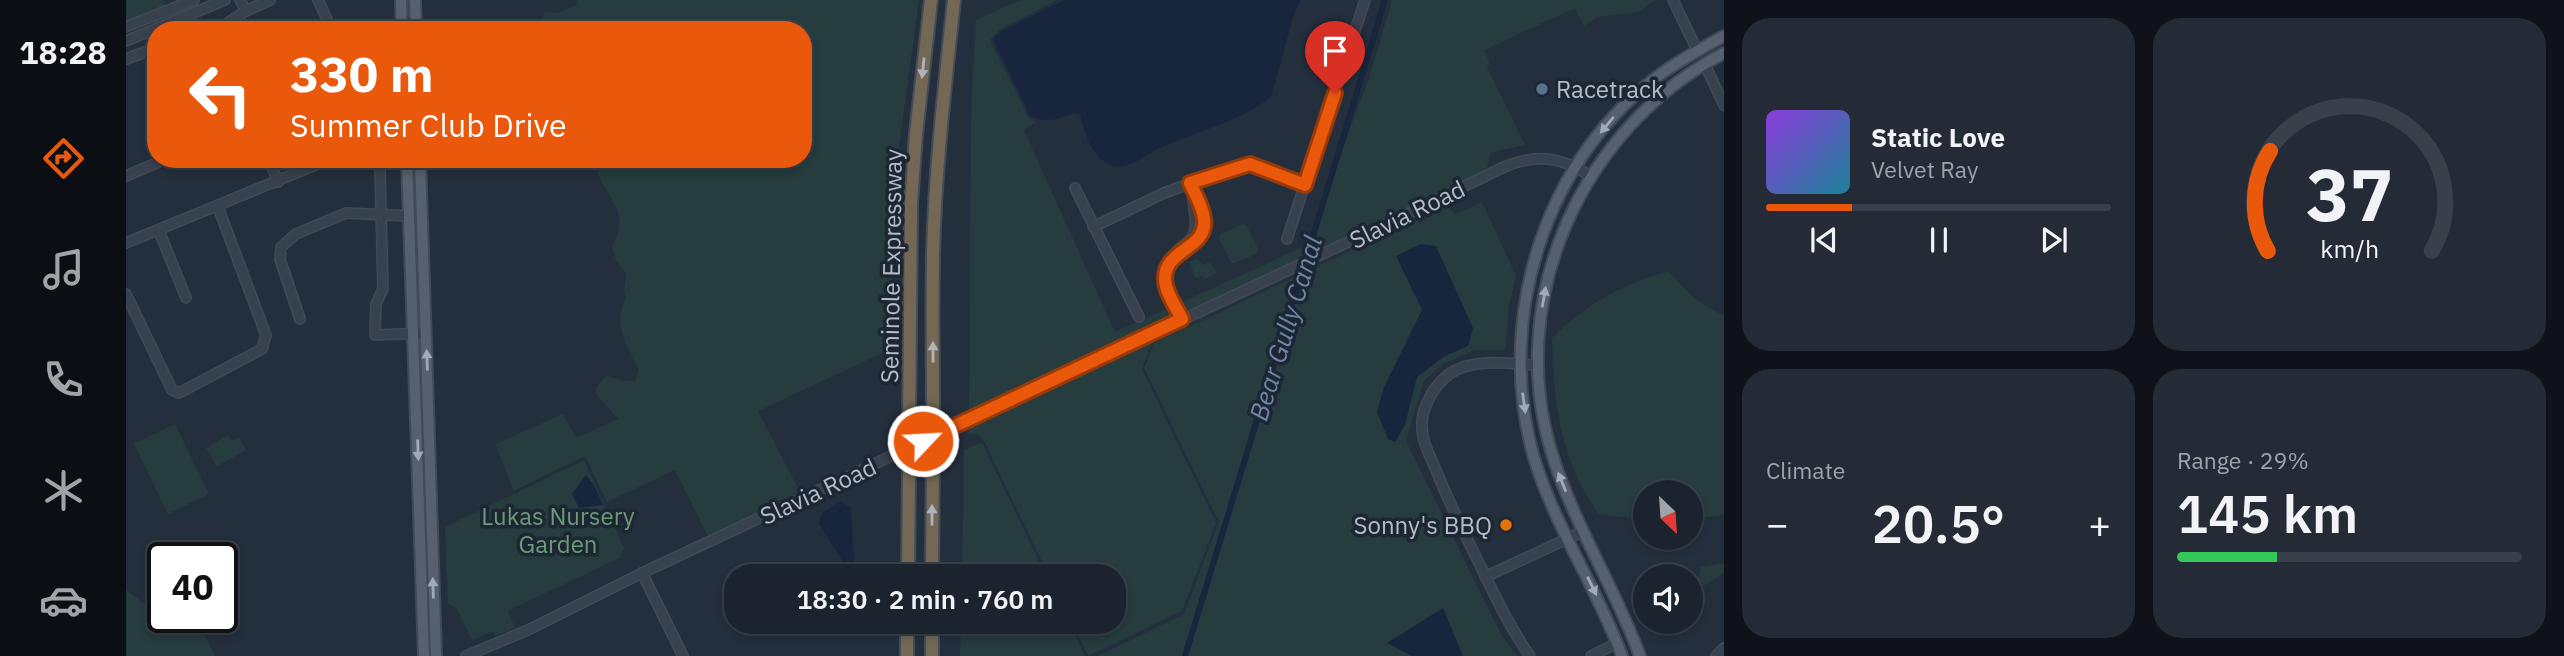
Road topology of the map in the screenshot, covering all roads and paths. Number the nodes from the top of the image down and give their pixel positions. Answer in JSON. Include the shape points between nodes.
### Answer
{"nodes":[{"id":1,"x":194,"y":0,"type":"edge"},
{"id":2,"x":225,"y":0,"type":"edge"},
{"id":3,"x":240,"y":0,"type":"edge"},
{"id":4,"x":270,"y":0,"type":"edge"},
{"id":5,"x":318,"y":0,"type":"edge"},
{"id":6,"x":401,"y":0,"type":"edge"},
{"id":7,"x":415,"y":0,"type":"edge"},
{"id":8,"x":931,"y":0,"type":"edge"},
{"id":9,"x":954,"y":0,"type":"edge"},
{"id":10,"x":1365,"y":0,"type":"edge"},
{"id":11,"x":1673,"y":0,"type":"edge"},
{"id":12,"x":246,"y":11,"type":"junction"},
{"id":13,"x":174,"y":21,"type":"edge"},
{"id":14,"x":231,"y":21,"type":"edge"},
{"id":15,"x":328,"y":21,"type":"edge"},
{"id":16,"x":402,"y":21,"type":"edge"},
{"id":17,"x":416,"y":21,"type":"edge"},
{"id":18,"x":126,"y":27,"type":"edge"},
{"id":19,"x":147,"y":32,"type":"edge"},
{"id":20,"x":1724,"y":36,"type":"edge"},
{"id":21,"x":126,"y":41,"type":"edge"},
{"id":22,"x":1724,"y":44,"type":"edge"},
{"id":23,"x":1697,"y":50,"type":"junction"},
{"id":24,"x":147,"y":51,"type":"edge"},
{"id":25,"x":1724,"y":53,"type":"edge"},
{"id":26,"x":126,"y":59,"type":"edge"},
{"id":27,"x":1704,"y":63,"type":"junction"},
{"id":28,"x":1724,"y":105,"type":"edge"},
{"id":29,"x":1648,"y":106,"type":"junction"},
{"id":30,"x":1576,"y":166,"type":"junction"},
{"id":31,"x":147,"y":167,"type":"edge"},
{"id":32,"x":273,"y":168,"type":"edge"},
{"id":33,"x":310,"y":168,"type":"edge"},
{"id":34,"x":379,"y":168,"type":"edge"},
{"id":35,"x":407,"y":168,"type":"edge"},
{"id":36,"x":421,"y":168,"type":"edge"},
{"id":37,"x":126,"y":175,"type":"edge"},
{"id":38,"x":1590,"y":176,"type":"junction"},
{"id":39,"x":278,"y":182,"type":"junction"},
{"id":40,"x":1305,"y":185,"type":"junction"},
{"id":41,"x":1191,"y":187,"type":"junction"},
{"id":42,"x":1075,"y":188,"type":"dead end"},
{"id":43,"x":218,"y":207,"type":"junction"},
{"id":44,"x":380,"y":216,"type":"junction"},
{"id":45,"x":410,"y":216,"type":"junction"},
{"id":46,"x":1093,"y":227,"type":"junction"},
{"id":47,"x":159,"y":231,"type":"junction"},
{"id":48,"x":1287,"y":239,"type":"dead end"},
{"id":49,"x":126,"y":243,"type":"edge"},
{"id":50,"x":126,"y":294,"type":"edge"},
{"id":51,"x":186,"y":298,"type":"dead end"},
{"id":52,"x":1139,"y":317,"type":"dead end"},
{"id":53,"x":300,"y":319,"type":"dead end"},
{"id":54,"x":1182,"y":319,"type":"junction"},
{"id":55,"x":420,"y":333,"type":"junction"},
{"id":56,"x":1520,"y":365,"type":"junction"},
{"id":57,"x":1538,"y":365,"type":"junction"},
{"id":58,"x":1584,"y":531,"type":"junction"},
{"id":59,"x":1568,"y":538,"type":"junction"},
{"id":60,"x":908,"y":564,"type":"edge"},
{"id":61,"x":932,"y":564,"type":"edge"},
{"id":62,"x":642,"y":573,"type":"junction"},
{"id":63,"x":1485,"y":577,"type":"junction"},
{"id":64,"x":907,"y":634,"type":"edge"},
{"id":65,"x":932,"y":634,"type":"edge"},
{"id":66,"x":1617,"y":643,"type":"junction"},
{"id":67,"x":1724,"y":648,"type":"edge"},
{"id":68,"x":424,"y":656,"type":"edge"},
{"id":69,"x":436,"y":656,"type":"edge"},
{"id":70,"x":466,"y":656,"type":"edge"},
{"id":71,"x":683,"y":656,"type":"edge"},
{"id":72,"x":907,"y":656,"type":"edge"},
{"id":73,"x":932,"y":656,"type":"edge"},
{"id":74,"x":1530,"y":656,"type":"edge"},
{"id":75,"x":1591,"y":656,"type":"edge"},
{"id":76,"x":1622,"y":656,"type":"edge"},
{"id":77,"x":1640,"y":656,"type":"edge"},
{"id":78,"x":1716,"y":656,"type":"edge"}],
"edges":[{"from":1,"to":18,"type":"street"},
{"from":2,"to":13,"type":"street"},
{"from":3,"to":12,"type":"street"},
{"from":4,"to":12,"type":"street"},
{"from":5,"to":15,"type":"street"},
{"from":6,"to":16,"type":"main road"},
{"from":7,"to":17,"type":"main road"},
{"from":8,"to":60,"type":"highway","name":"Seminole Expressway","one_way":true,"bridge":true,"via":[[911,203]]},
{"from":61,"to":9,"type":"highway","name":"Seminole Expressway","one_way":true,"bridge":true,"via":[[933,254]]},
{"from":10,"to":40,"type":"street"},
{"from":11,"to":23,"type":"street"},
{"from":12,"to":14,"type":"street"},
{"from":19,"to":21,"type":"street"},
{"from":20,"to":23,"type":"main road"},
{"from":22,"to":27,"type":"main road","via":[[1711,50]]},
{"from":23,"to":29,"type":"main road","via":[[1692,64],[1648,99]]},
{"from":23,"to":30,"type":"main road","one_way":true,"via":[[1638,93]]},
{"from":24,"to":26,"type":"street"},
{"from":25,"to":27,"type":"main road"},
{"from":27,"to":28,"type":"street"},
{"from":27,"to":29,"type":"main road"},
{"from":29,"to":38,"type":"main road"},
{"from":30,"to":38,"type":"street","name":"Slavia Road"},
{"from":30,"to":54,"type":"street","name":"Slavia Road","via":[[1556,159],[1522,160]]},
{"from":30,"to":56,"type":"main road","via":[[1533,263],[1525,297]]},
{"from":31,"to":37,"type":"street"},
{"from":32,"to":39,"type":"street"},
{"from":33,"to":39,"type":"street"},
{"from":34,"to":44,"type":"street"},
{"from":35,"to":45,"type":"main road"},
{"from":36,"to":55,"type":"main road"},
{"from":57,"to":38,"type":"main road","one_way":true,"via":[[1538,336],[1550,268],[1571,209]]},
{"from":39,"to":43,"type":"street"},
{"from":40,"to":41,"type":"street","via":[[1250,164]]},
{"from":40,"to":48,"type":"street"},
{"from":41,"to":46,"type":"street","via":[[1164,193]]},
{"from":41,"to":54,"type":"street","via":[[1195,229],[1172,258],[1165,278]]},
{"from":42,"to":46,"type":"street"},
{"from":43,"to":47,"type":"street"},
{"from":43,"to":50,"type":"street","via":[[266,335],[262,349],[179,393],[172,390]]},
{"from":44,"to":45,"type":"street"},
{"from":44,"to":53,"type":"street","via":[[346,213],[296,234],[281,247],[280,259]]},
{"from":44,"to":55,"type":"street","via":[[383,289],[376,304],[375,335]]},
{"from":45,"to":55,"type":"main road"},
{"from":46,"to":52,"type":"street"},
{"from":47,"to":49,"type":"street"},
{"from":47,"to":51,"type":"street"},
{"from":54,"to":62,"type":"street","name":"Slavia Road"},
{"from":55,"to":68,"type":"main road","one_way":true},
{"from":69,"to":55,"type":"main road","one_way":true},
{"from":56,"to":57,"type":"street"},
{"from":56,"to":59,"type":"main road","one_way":true,"via":[[1535,458]]},
{"from":56,"to":63,"type":"street","via":[[1461,368],[1440,382],[1423,408],[1425,443]]},
{"from":58,"to":57,"type":"main road","one_way":true,"via":[[1546,432]]},
{"from":58,"to":59,"type":"street"},
{"from":58,"to":77,"type":"main road"},
{"from":59,"to":63,"type":"street"},
{"from":59,"to":66,"type":"main road","one_way":true},
{"from":62,"to":70,"type":"street","name":"Slavia Road"},
{"from":62,"to":71,"type":"street"},
{"from":63,"to":74,"type":"street"},
{"from":64,"to":72,"type":"highway"},
{"from":65,"to":73,"type":"highway"},
{"from":66,"to":75,"type":"street"},
{"from":66,"to":76,"type":"main road"},
{"from":67,"to":78,"type":"street"}]}
